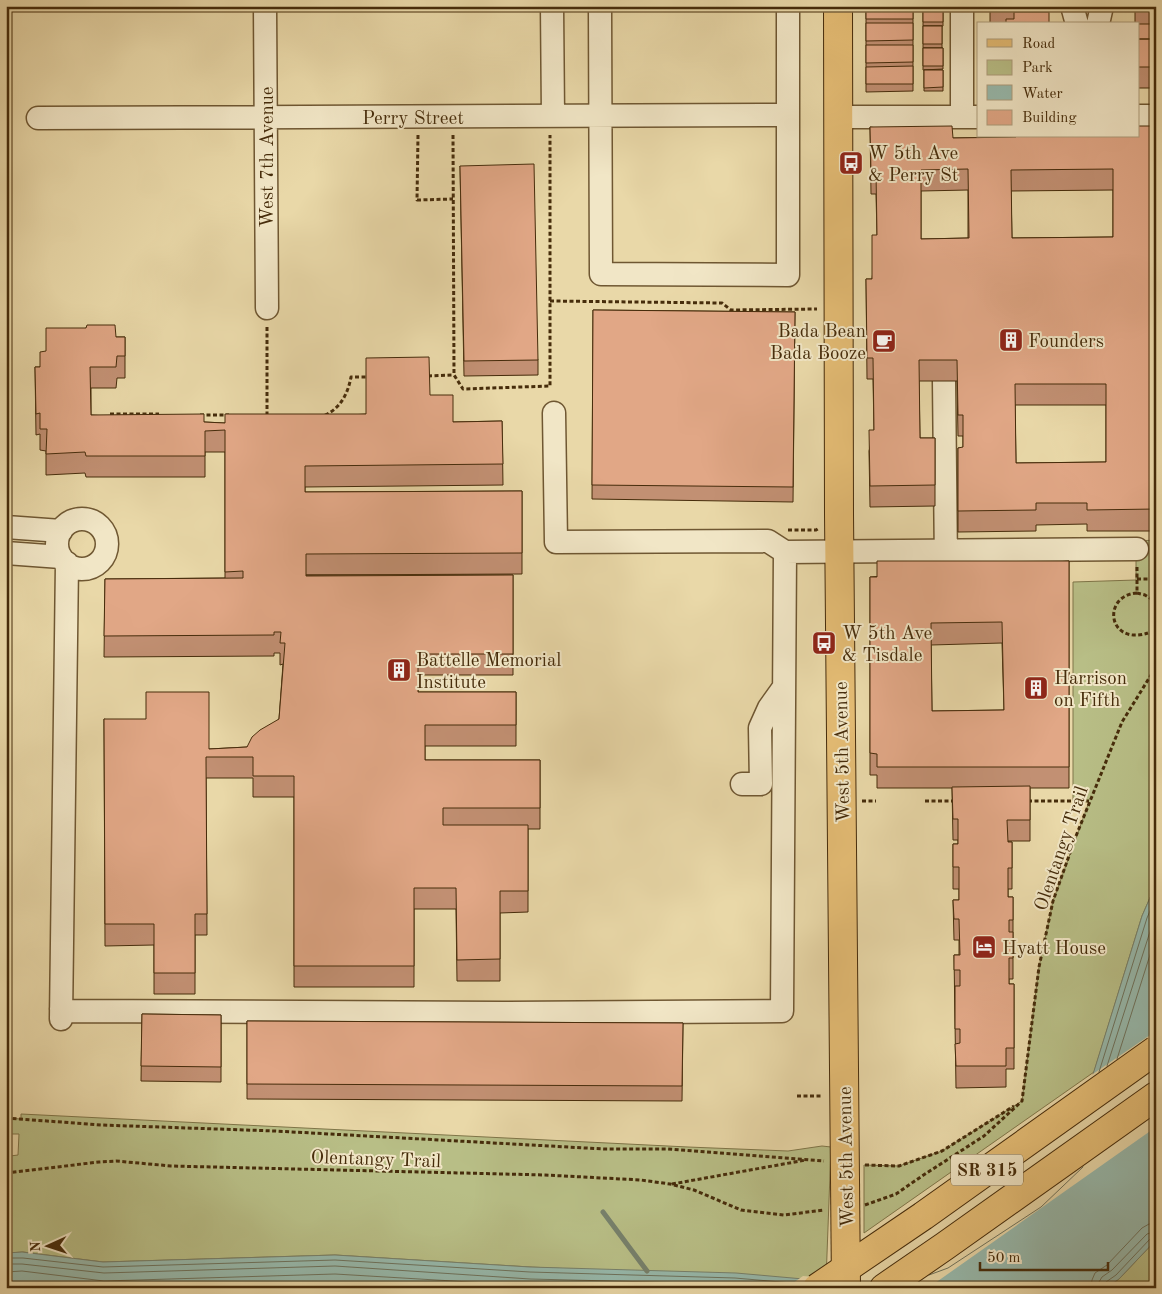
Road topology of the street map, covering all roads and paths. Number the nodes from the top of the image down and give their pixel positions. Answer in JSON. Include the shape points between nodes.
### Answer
{"nodes":[{"id":1,"x":265,"y":6,"type":"edge"},
{"id":2,"x":552,"y":6,"type":"edge"},
{"id":3,"x":600,"y":6,"type":"edge"},
{"id":4,"x":788,"y":6,"type":"edge"},
{"id":5,"x":838,"y":6,"type":"edge"},
{"id":6,"x":962,"y":6,"type":"edge"},
{"id":7,"x":1072,"y":6,"type":"edge"},
{"id":8,"x":1102,"y":6,"type":"edge"},
{"id":9,"x":1076,"y":22,"type":"edge"},
{"id":10,"x":1098,"y":22,"type":"edge"},
{"id":11,"x":788,"y":115,"type":"junction"},
{"id":12,"x":602,"y":116,"type":"junction"},
{"id":13,"x":1140,"y":116,"type":"edge"},
{"id":14,"x":1156,"y":116,"type":"edge"},
{"id":15,"x":266,"y":117,"type":"junction"},
{"id":16,"x":837,"y":117,"type":"junction"},
{"id":17,"x":970,"y":117,"type":"edge"},
{"id":18,"x":38,"y":118,"type":"dead end"},
{"id":19,"x":553,"y":129,"type":"junction"},
{"id":20,"x":426,"y":135,"type":"dead end"},
{"id":21,"x":444,"y":135,"type":"dead end"},
{"id":22,"x":540,"y":135,"type":"dead end"},
{"id":23,"x":453,"y":199,"type":"junction"},
{"id":24,"x":550,"y":301,"type":"junction"},
{"id":25,"x":267,"y":308,"type":"joint"},
{"id":26,"x":820,"y":309,"type":"dead end"},
{"id":27,"x":454,"y":375,"type":"junction"},
{"id":28,"x":426,"y":376,"type":"edge"},
{"id":29,"x":370,"y":377,"type":"edge"},
{"id":30,"x":944,"y":381,"type":"edge"},
{"id":31,"x":554,"y":413,"type":"dead end"},
{"id":32,"x":110,"y":414,"type":"edge"},
{"id":33,"x":169,"y":414,"type":"edge"},
{"id":34,"x":198,"y":414,"type":"edge"},
{"id":35,"x":237,"y":415,"type":"edge"},
{"id":36,"x":276,"y":415,"type":"edge"},
{"id":37,"x":319,"y":416,"type":"edge"},
{"id":38,"x":6,"y":527,"type":"edge"},
{"id":39,"x":62,"y":530,"type":"junction"},
{"id":40,"x":1136,"y":549,"type":"joint"},
{"id":41,"x":946,"y":550,"type":"junction"},
{"id":42,"x":1040,"y":550,"type":"junction"},
{"id":43,"x":6,"y":552,"type":"edge"},
{"id":44,"x":785,"y":552,"type":"junction"},
{"id":45,"x":839,"y":552,"type":"junction"},
{"id":46,"x":64,"y":560,"type":"junction"},
{"id":47,"x":1040,"y":574,"type":"edge"},
{"id":48,"x":1137,"y":579,"type":"junction"},
{"id":49,"x":1156,"y":579,"type":"edge"},
{"id":50,"x":946,"y":582,"type":"edge"},
{"id":51,"x":1136,"y":593,"type":"junction"},
{"id":52,"x":1156,"y":602,"type":"edge"},
{"id":53,"x":1148,"y":633,"type":"dead end"},
{"id":54,"x":1156,"y":667,"type":"edge"},
{"id":55,"x":784,"y":687,"type":"junction"},
{"id":56,"x":742,"y":784,"type":"dead end"},
{"id":57,"x":862,"y":801,"type":"dead end"},
{"id":58,"x":876,"y":801,"type":"dead end"},
{"id":59,"x":925,"y":801,"type":"dead end"},
{"id":60,"x":964,"y":801,"type":"edge"},
{"id":61,"x":1024,"y":801,"type":"edge"},
{"id":62,"x":1090,"y":801,"type":"junction"},
{"id":63,"x":1156,"y":1050,"type":"edge"},
{"id":64,"x":797,"y":1096,"type":"dead end"},
{"id":65,"x":822,"y":1096,"type":"dead end"},
{"id":66,"x":1156,"y":1096,"type":"edge"},
{"id":67,"x":1022,"y":1101,"type":"junction"},
{"id":68,"x":6,"y":1118,"type":"edge"},
{"id":69,"x":812,"y":1160,"type":"junction"},
{"id":70,"x":944,"y":1162,"type":"dead end"},
{"id":71,"x":845,"y":1171,"type":"junction"},
{"id":72,"x":6,"y":1173,"type":"edge"},
{"id":73,"x":670,"y":1184,"type":"junction"},
{"id":74,"x":741,"y":1210,"type":"dead end"},
{"id":75,"x":817,"y":1288,"type":"edge"},
{"id":76,"x":846,"y":1288,"type":"edge"},
{"id":77,"x":884,"y":1288,"type":"edge"}],
"edges":[{"from":1,"to":15,"type":"street","name":"West 7th Avenue"},
{"from":2,"to":19,"type":"street"},
{"from":3,"to":12,"type":"street"},
{"from":4,"to":11,"type":"street"},
{"from":5,"to":16,"type":"main road","name":"West 5th Avenue"},
{"from":6,"to":17,"type":"street"},
{"from":7,"to":9,"type":"street"},
{"from":8,"to":10,"type":"street"},
{"from":11,"to":12,"type":"street","name":"Perry Street"},
{"from":11,"to":12,"type":"street","via":[[788,275],[601,274]]},
{"from":12,"to":19,"type":"street","name":"Perry Street"},
{"from":13,"to":14,"type":"street"},
{"from":15,"to":18,"type":"street","name":"Perry Street"},
{"from":15,"to":19,"type":"street","name":"Perry Street"},
{"from":15,"to":25,"type":"street","name":"West 7th Avenue"},
{"from":16,"to":17,"type":"street"},
{"from":16,"to":45,"type":"main road","name":"West 5th Avenue"},
{"from":19,"to":22,"type":"path"},
{"from":19,"to":24,"type":"path"},
{"from":20,"to":23,"type":"path","via":[[416,135],[417,200]]},
{"from":21,"to":23,"type":"path","via":[[454,135]]},
{"from":23,"to":27,"type":"path"},
{"from":24,"to":26,"type":"path","via":[[722,303],[731,310]]},
{"from":24,"to":27,"type":"path","via":[[550,386],[463,389]]},
{"from":25,"to":36,"type":"path","via":[[267,415]]},
{"from":27,"to":28,"type":"path"},
{"from":29,"to":37,"type":"path","via":[[351,377],[339,405],[328,414]]},
{"from":30,"to":41,"type":"street"},
{"from":31,"to":44,"type":"street","via":[[556,542],[768,541]]},
{"from":32,"to":33,"type":"path"},
{"from":34,"to":35,"type":"path"},
{"from":38,"to":39,"type":"street"},
{"from":39,"to":46,"type":"street","via":[[58,549]]},
{"from":39,"to":46,"type":"street","via":[[70,522],[86,519],[100,527],[107,541],[103,557],[90,567],[74,567]]},
{"from":40,"to":42,"type":"street"},
{"from":40,"to":48,"type":"path"},
{"from":41,"to":42,"type":"street"},
{"from":41,"to":45,"type":"street"},
{"from":41,"to":50,"type":"street"},
{"from":42,"to":47,"type":"street"},
{"from":43,"to":46,"type":"street"},
{"from":44,"to":45,"type":"street"},
{"from":44,"to":55,"type":"street"},
{"from":45,"to":71,"type":"main road","name":"West 5th Avenue"},
{"from":46,"to":55,"type":"street","via":[[61,1014],[70,1011],[782,1011]]},
{"from":48,"to":49,"type":"path"},
{"from":48,"to":51,"type":"path"},
{"from":51,"to":52,"type":"path"},
{"from":51,"to":53,"type":"path","via":[[1119,599],[1114,612],[1116,624],[1129,635]]},
{"from":54,"to":62,"type":"path","name":"Olentangy Trail","via":[[1122,722]]},
{"from":55,"to":56,"type":"street","via":[[760,728],[761,784]]},
{"from":57,"to":58,"type":"path"},
{"from":59,"to":60,"type":"path"},
{"from":61,"to":62,"type":"path"},
{"from":62,"to":67,"type":"path","name":"Olentangy Trail","via":[[1053,901],[1039,967]]},
{"from":63,"to":75,"type":"main road","number":"SR 315","bridge":true},
{"from":64,"to":65,"type":"path"},
{"from":66,"to":77,"type":"main road","number":"SR 315"},
{"from":67,"to":70,"type":"path","via":[[984,1136]]},
{"from":67,"to":71,"type":"path","via":[[942,1151],[899,1166],[864,1165]]},
{"from":68,"to":69,"type":"path"},
{"from":69,"to":71,"type":"path"},
{"from":69,"to":73,"type":"path"},
{"from":71,"to":76,"type":"main road","name":"West 5th Avenue","bridge":true},
{"from":72,"to":73,"type":"path","name":"Olentangy Trail","via":[[116,1161],[171,1166],[545,1175]]},
{"from":73,"to":74,"type":"path","name":"Olentangy Trail","via":[[694,1190]]}]}
